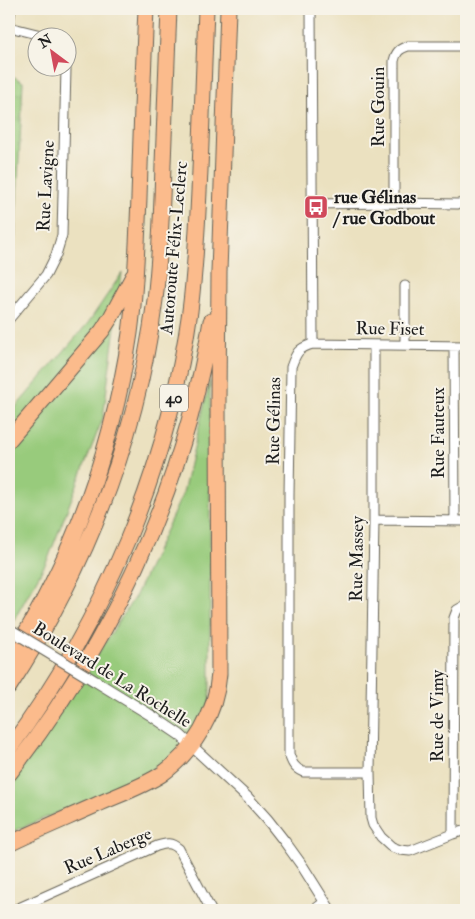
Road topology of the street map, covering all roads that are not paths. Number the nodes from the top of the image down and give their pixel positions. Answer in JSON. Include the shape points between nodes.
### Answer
{"nodes":[{"id":1,"x":11,"y":9,"type":"edge"},
{"id":2,"x":146,"y":9,"type":"edge"},
{"id":3,"x":169,"y":9,"type":"edge"},
{"id":4,"x":206,"y":9,"type":"edge"},
{"id":5,"x":228,"y":9,"type":"edge"},
{"id":6,"x":311,"y":9,"type":"edge"},
{"id":7,"x":9,"y":26,"type":"edge"},
{"id":8,"x":28,"y":31,"type":"edge"},
{"id":9,"x":466,"y":46,"type":"edge"},
{"id":10,"x":66,"y":78,"type":"edge"},
{"id":11,"x":466,"y":202,"type":"edge"},
{"id":12,"x":394,"y":203,"type":"junction"},
{"id":13,"x":311,"y":204,"type":"junction"},
{"id":14,"x":136,"y":270,"type":"junction"},
{"id":15,"x":219,"y":272,"type":"junction"},
{"id":16,"x":405,"y":286,"type":"dead end"},
{"id":17,"x":9,"y":319,"type":"edge"},
{"id":18,"x":313,"y":344,"type":"junction"},
{"id":19,"x":374,"y":345,"type":"junction"},
{"id":20,"x":406,"y":345,"type":"junction"},
{"id":21,"x":454,"y":346,"type":"junction"},
{"id":22,"x":466,"y":346,"type":"edge"},
{"id":23,"x":9,"y":440,"type":"edge"},
{"id":24,"x":374,"y":520,"type":"junction"},
{"id":25,"x":455,"y":520,"type":"junction"},
{"id":26,"x":466,"y":521,"type":"edge"},
{"id":27,"x":466,"y":605,"type":"edge"},
{"id":28,"x":9,"y":629,"type":"edge"},
{"id":29,"x":9,"y":661,"type":"edge"},
{"id":30,"x":9,"y":686,"type":"edge"},
{"id":31,"x":192,"y":745,"type":"junction"},
{"id":32,"x":9,"y":749,"type":"edge"},
{"id":33,"x":370,"y":772,"type":"junction"},
{"id":34,"x":9,"y":774,"type":"edge"},
{"id":35,"x":466,"y":830,"type":"edge"},
{"id":36,"x":453,"y":834,"type":"junction"},
{"id":37,"x":9,"y":844,"type":"edge"},
{"id":38,"x":324,"y":900,"type":"junction"},
{"id":39,"x":14,"y":910,"type":"edge"},
{"id":40,"x":211,"y":910,"type":"edge"},
{"id":41,"x":310,"y":910,"type":"edge"},
{"id":42,"x":330,"y":910,"type":"edge"}],
"edges":[{"from":1,"to":7,"type":"street"},
{"from":2,"to":14,"type":"highway"},
{"from":3,"to":30,"type":"highway","name":"Autoroute Félix-Leclerc","number":"40","via":[[158,266],[149,338],[137,394],[116,467],[90,538],[51,617]]},
{"from":4,"to":32,"type":"highway","name":"Autoroute Félix-Leclerc","number":"40","via":[[194,275],[183,351],[167,424],[141,507],[100,603],[60,675]]},
{"from":5,"to":15,"type":"highway"},
{"from":6,"to":13,"type":"street"},
{"from":7,"to":8,"type":"street"},
{"from":9,"to":12,"type":"street","name":"Rue Gouin","via":[[408,46],[396,54]]},
{"from":10,"to":17,"type":"street","name":"Rue Lavigne","via":[[62,235],[46,275]]},
{"from":11,"to":12,"type":"street"},
{"from":12,"to":13,"type":"street"},
{"from":13,"to":18,"type":"street"},
{"from":14,"to":23,"type":"highway","via":[[102,331]]},
{"from":14,"to":29,"type":"highway","via":[[123,377],[100,466],[64,559]]},
{"from":15,"to":31,"type":"highway","via":[[219,674],[212,707]]},
{"from":15,"to":34,"type":"highway","via":[[192,414],[172,481],[151,534],[126,590],[81,669]]},
{"from":16,"to":20,"type":"street"},
{"from":18,"to":19,"type":"street","name":"Rue Fiset"},
{"from":18,"to":33,"type":"street","name":"Rue Gélinas","via":[[304,346],[295,355],[292,367],[289,754],[297,769],[303,772]]},
{"from":19,"to":20,"type":"street","name":"Rue Fiset"},
{"from":19,"to":24,"type":"street","name":"Rue Massey"},
{"from":20,"to":21,"type":"street","name":"Rue Fiset"},
{"from":21,"to":22,"type":"street","name":"Rue Fiset"},
{"from":21,"to":25,"type":"street","name":"Rue Fauteux"},
{"from":24,"to":25,"type":"street"},
{"from":24,"to":33,"type":"street","name":"Rue Massey"},
{"from":25,"to":26,"type":"street"},
{"from":27,"to":36,"type":"street","name":"Rue de Vimy","via":[[457,610],[454,618]]},
{"from":28,"to":31,"type":"street","name":"Boulevard de La Rochelle","bridge":true,"via":[[158,720]]},
{"from":31,"to":37,"type":"highway","via":[[155,778]]},
{"from":31,"to":38,"type":"street","name":"Boulevard de La Rochelle","via":[[267,819]]},
{"from":33,"to":36,"type":"street","name":"Rue Massey","via":[[373,825],[392,847],[410,851]]},
{"from":35,"to":36,"type":"street","name":"Rue Massey"},
{"from":38,"to":41,"type":"lane"},
{"from":38,"to":42,"type":"street","name":"Boulevard de La Rochelle"},
{"from":39,"to":40,"type":"street","name":"Rue Laberge","via":[[165,844],[173,844],[179,849]]}]}
